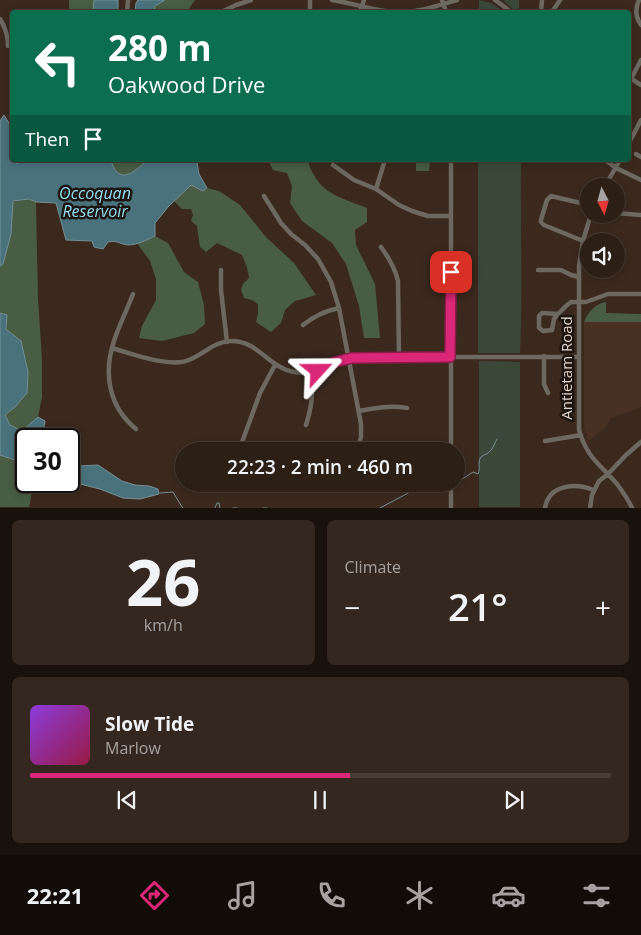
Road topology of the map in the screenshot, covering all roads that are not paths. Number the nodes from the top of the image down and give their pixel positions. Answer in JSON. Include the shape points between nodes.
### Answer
{"nodes":[{"id":1,"x":251,"y":0,"type":"edge"},
{"id":2,"x":332,"y":0,"type":"edge"},
{"id":3,"x":364,"y":0,"type":"edge"},
{"id":4,"x":457,"y":0,"type":"edge"},
{"id":5,"x":495,"y":0,"type":"edge"},
{"id":6,"x":639,"y":0,"type":"edge"},
{"id":7,"x":443,"y":2,"type":"edge"},
{"id":8,"x":362,"y":6,"type":"junction"},
{"id":9,"x":225,"y":10,"type":"edge"},
{"id":10,"x":361,"y":10,"type":"edge"},
{"id":11,"x":379,"y":10,"type":"edge"},
{"id":12,"x":423,"y":10,"type":"edge"},
{"id":13,"x":508,"y":10,"type":"edge"},
{"id":14,"x":0,"y":19,"type":"edge"},
{"id":15,"x":641,"y":25,"type":"edge"},
{"id":16,"x":8,"y":46,"type":"dead end"},
{"id":17,"x":641,"y":60,"type":"edge"},
{"id":18,"x":631,"y":76,"type":"edge"},
{"id":19,"x":641,"y":120,"type":"edge"},
{"id":20,"x":631,"y":139,"type":"edge"},
{"id":21,"x":636,"y":154,"type":"dead end"},
{"id":22,"x":641,"y":157,"type":"edge"},
{"id":23,"x":384,"y":162,"type":"edge"},
{"id":24,"x":451,"y":162,"type":"edge"},
{"id":25,"x":608,"y":162,"type":"edge"},
{"id":26,"x":619,"y":162,"type":"edge"},
{"id":27,"x":333,"y":165,"type":"dead end"},
{"id":28,"x":616,"y":168,"type":"junction"},
{"id":29,"x":610,"y":178,"type":"edge"},
{"id":30,"x":641,"y":180,"type":"edge"},
{"id":31,"x":376,"y":189,"type":"junction"},
{"id":32,"x":264,"y":196,"type":"dead end"},
{"id":33,"x":580,"y":203,"type":"edge"},
{"id":34,"x":625,"y":214,"type":"edge"},
{"id":35,"x":641,"y":215,"type":"edge"},
{"id":36,"x":451,"y":216,"type":"junction"},
{"id":37,"x":580,"y":240,"type":"edge"},
{"id":38,"x":381,"y":248,"type":"dead end"},
{"id":39,"x":580,"y":256,"type":"edge"},
{"id":40,"x":221,"y":270,"type":"dead end"},
{"id":41,"x":538,"y":270,"type":"dead end"},
{"id":42,"x":579,"y":277,"type":"junction"},
{"id":43,"x":133,"y":294,"type":"dead end"},
{"id":44,"x":641,"y":294,"type":"edge"},
{"id":45,"x":579,"y":302,"type":"junction"},
{"id":46,"x":339,"y":308,"type":"junction"},
{"id":47,"x":558,"y":314,"type":"junction"},
{"id":48,"x":303,"y":325,"type":"dead end"},
{"id":49,"x":227,"y":342,"type":"junction"},
{"id":50,"x":112,"y":348,"type":"junction"},
{"id":51,"x":544,"y":356,"type":"junction"},
{"id":52,"x":399,"y":357,"type":"junction"},
{"id":53,"x":450,"y":357,"type":"junction"},
{"id":54,"x":579,"y":357,"type":"junction"},
{"id":55,"x":349,"y":358,"type":"junction"},
{"id":56,"x":275,"y":365,"type":"junction"},
{"id":57,"x":311,"y":372,"type":"junction"},
{"id":58,"x":548,"y":393,"type":"dead end"},
{"id":59,"x":407,"y":408,"type":"dead end"},
{"id":60,"x":359,"y":410,"type":"junction"},
{"id":61,"x":306,"y":425,"type":"dead end"},
{"id":62,"x":136,"y":429,"type":"dead end"},
{"id":63,"x":581,"y":435,"type":"junction"},
{"id":64,"x":545,"y":441,"type":"dead end"},
{"id":65,"x":242,"y":442,"type":"edge"},
{"id":66,"x":360,"y":442,"type":"edge"},
{"id":67,"x":451,"y":442,"type":"edge"},
{"id":68,"x":641,"y":442,"type":"edge"},
{"id":69,"x":608,"y":474,"type":"junction"},
{"id":70,"x":594,"y":490,"type":"junction"},
{"id":71,"x":451,"y":492,"type":"edge"},
{"id":72,"x":451,"y":508,"type":"edge"},
{"id":73,"x":545,"y":508,"type":"edge"},
{"id":74,"x":590,"y":508,"type":"edge"},
{"id":75,"x":632,"y":508,"type":"edge"}],
"edges":[{"from":1,"to":9,"type":"street"},
{"from":2,"to":8,"type":"street"},
{"from":3,"to":8,"type":"street"},
{"from":4,"to":7,"type":"street"},
{"from":5,"to":13,"type":"street"},
{"from":6,"to":15,"type":"street","via":[[636,13]]},
{"from":7,"to":12,"type":"street"},
{"from":8,"to":10,"type":"street"},
{"from":8,"to":11,"type":"street"},
{"from":14,"to":16,"type":"street","via":[[6,30]]},
{"from":17,"to":18,"type":"street"},
{"from":19,"to":20,"type":"street"},
{"from":21,"to":22,"type":"street"},
{"from":23,"to":31,"type":"street"},
{"from":24,"to":36,"type":"street"},
{"from":25,"to":28,"type":"street"},
{"from":26,"to":28,"type":"street"},
{"from":27,"to":31,"type":"street","via":[[354,180]]},
{"from":28,"to":29,"type":"street"},
{"from":28,"to":30,"type":"street"},
{"from":31,"to":36,"type":"street","via":[[420,214]]},
{"from":32,"to":46,"type":"street","via":[[281,223],[323,266]]},
{"from":33,"to":37,"type":"street","via":[[550,197],[541,222]]},
{"from":34,"to":35,"type":"street"},
{"from":36,"to":53,"type":"street"},
{"from":38,"to":52,"type":"street","via":[[397,274]]},
{"from":39,"to":42,"type":"street","name":"Antietam Road"},
{"from":40,"to":49,"type":"street"},
{"from":41,"to":42,"type":"street","via":[[561,270]]},
{"from":42,"to":45,"type":"street","name":"Antietam Road"},
{"from":43,"to":50,"type":"street"},
{"from":44,"to":45,"type":"street","via":[[608,294]]},
{"from":45,"to":47,"type":"street","via":[[569,304]]},
{"from":45,"to":54,"type":"street","name":"Antietam Road"},
{"from":46,"to":48,"type":"street","via":[[324,312]]},
{"from":46,"to":55,"type":"street"},
{"from":47,"to":47,"type":"street","via":[[541,314],[540,330],[552,330]]},
{"from":49,"to":50,"type":"street","via":[[177,363]]},
{"from":49,"to":56,"type":"street","via":[[249,345]]},
{"from":50,"to":62,"type":"street","via":[[109,372],[112,396],[121,414]]},
{"from":51,"to":53,"type":"street"},
{"from":51,"to":54,"type":"street"},
{"from":51,"to":58,"type":"street","via":[[544,384]]},
{"from":52,"to":53,"type":"street"},
{"from":52,"to":55,"type":"street"},
{"from":53,"to":67,"type":"street"},
{"from":54,"to":63,"type":"street","name":"Antietam Road"},
{"from":55,"to":57,"type":"street"},
{"from":55,"to":60,"type":"street"},
{"from":56,"to":57,"type":"street","via":[[293,372]]},
{"from":56,"to":65,"type":"street","via":[[260,393]]},
{"from":57,"to":61,"type":"street","via":[[313,398]]},
{"from":59,"to":60,"type":"street","via":[[384,406]]},
{"from":60,"to":66,"type":"street","via":[[362,430]]},
{"from":63,"to":64,"type":"street"},
{"from":63,"to":69,"type":"street","name":"Antietam Road","via":[[593,459]]},
{"from":68,"to":69,"type":"street"},
{"from":69,"to":70,"type":"street"},
{"from":69,"to":75,"type":"street","name":"Antietam Road"},
{"from":70,"to":73,"type":"street","via":[[566,487],[547,500]]},
{"from":70,"to":74,"type":"street"},
{"from":71,"to":72,"type":"street"}]}
